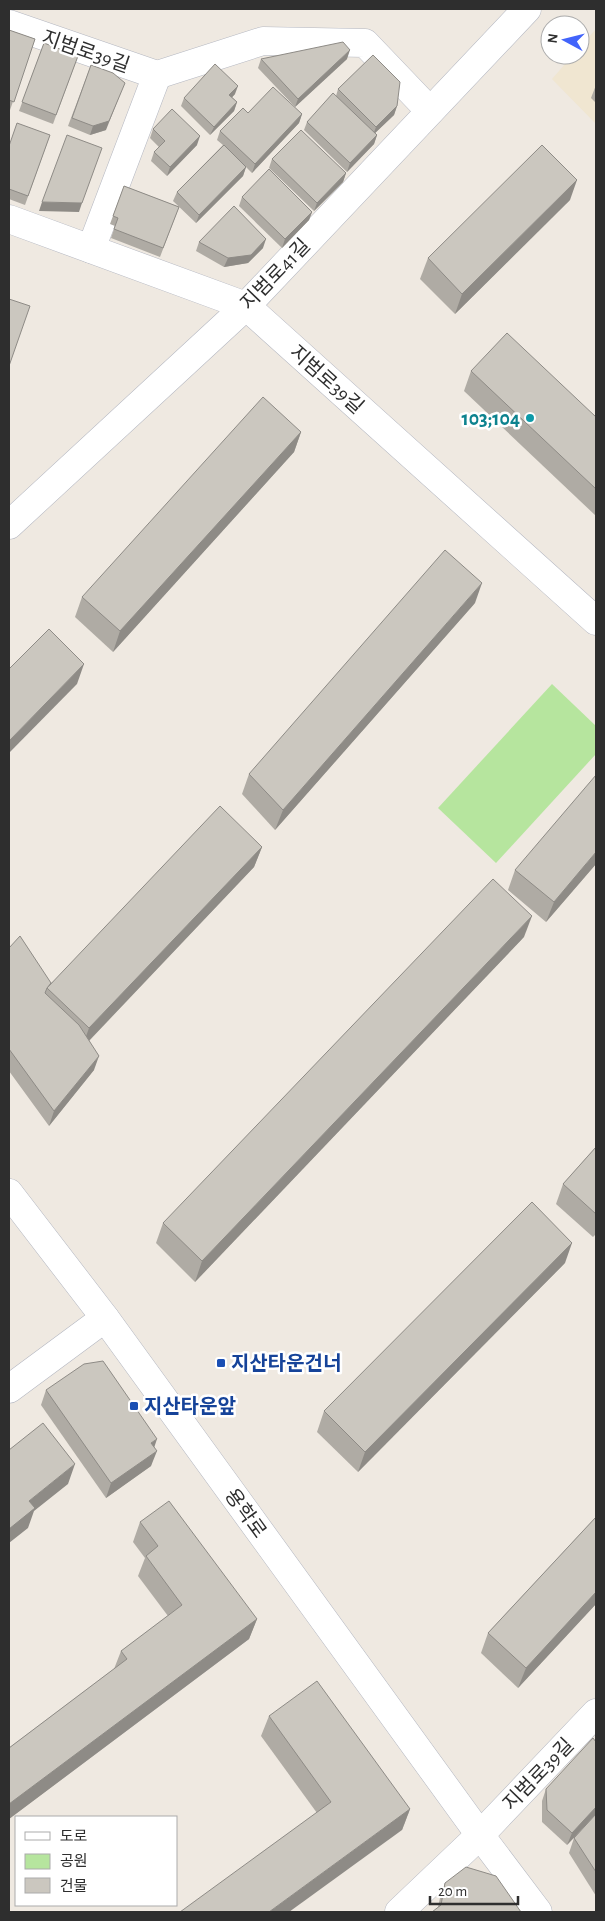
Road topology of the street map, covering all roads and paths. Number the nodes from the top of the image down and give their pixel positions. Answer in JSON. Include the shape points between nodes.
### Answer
{"nodes":[{"id":1,"x":527,"y":9,"type":"edge"},
{"id":2,"x":9,"y":24,"type":"edge"},
{"id":3,"x":157,"y":75,"type":"junction"},
{"id":4,"x":430,"y":111,"type":"junction"},
{"id":5,"x":9,"y":219,"type":"edge"},
{"id":6,"x":91,"y":249,"type":"junction"},
{"id":7,"x":246,"y":306,"type":"junction"},
{"id":8,"x":9,"y":525,"type":"edge"},
{"id":9,"x":596,"y":621,"type":"edge"},
{"id":10,"x":9,"y":1193,"type":"edge"},
{"id":11,"x":105,"y":1318,"type":"junction"},
{"id":12,"x":9,"y":1389,"type":"edge"},
{"id":13,"x":596,"y":1713,"type":"edge"},
{"id":14,"x":480,"y":1835,"type":"junction"},
{"id":15,"x":399,"y":1912,"type":"edge"},
{"id":16,"x":538,"y":1912,"type":"edge"}],
"edges":[{"from":1,"to":4,"type":"street","name":"지범로41길"},
{"from":2,"to":3,"type":"street","name":"지범로39길"},
{"from":3,"to":4,"type":"street","name":"지범로39길","via":[[263,41],[364,43]]},
{"from":3,"to":6,"type":"street"},
{"from":4,"to":7,"type":"street","name":"지범로41길"},
{"from":5,"to":6,"type":"street","name":"지범로39길"},
{"from":6,"to":7,"type":"street","name":"지범로39길"},
{"from":7,"to":8,"type":"street","name":"지범로41길"},
{"from":7,"to":9,"type":"street","name":"지범로39길"},
{"from":10,"to":11,"type":"street","name":"용학로"},
{"from":11,"to":12,"type":"street"},
{"from":11,"to":14,"type":"street","name":"용학로"},
{"from":13,"to":14,"type":"street","name":"지범로39길"},
{"from":14,"to":15,"type":"street"},
{"from":14,"to":16,"type":"street","name":"용학로"}]}
